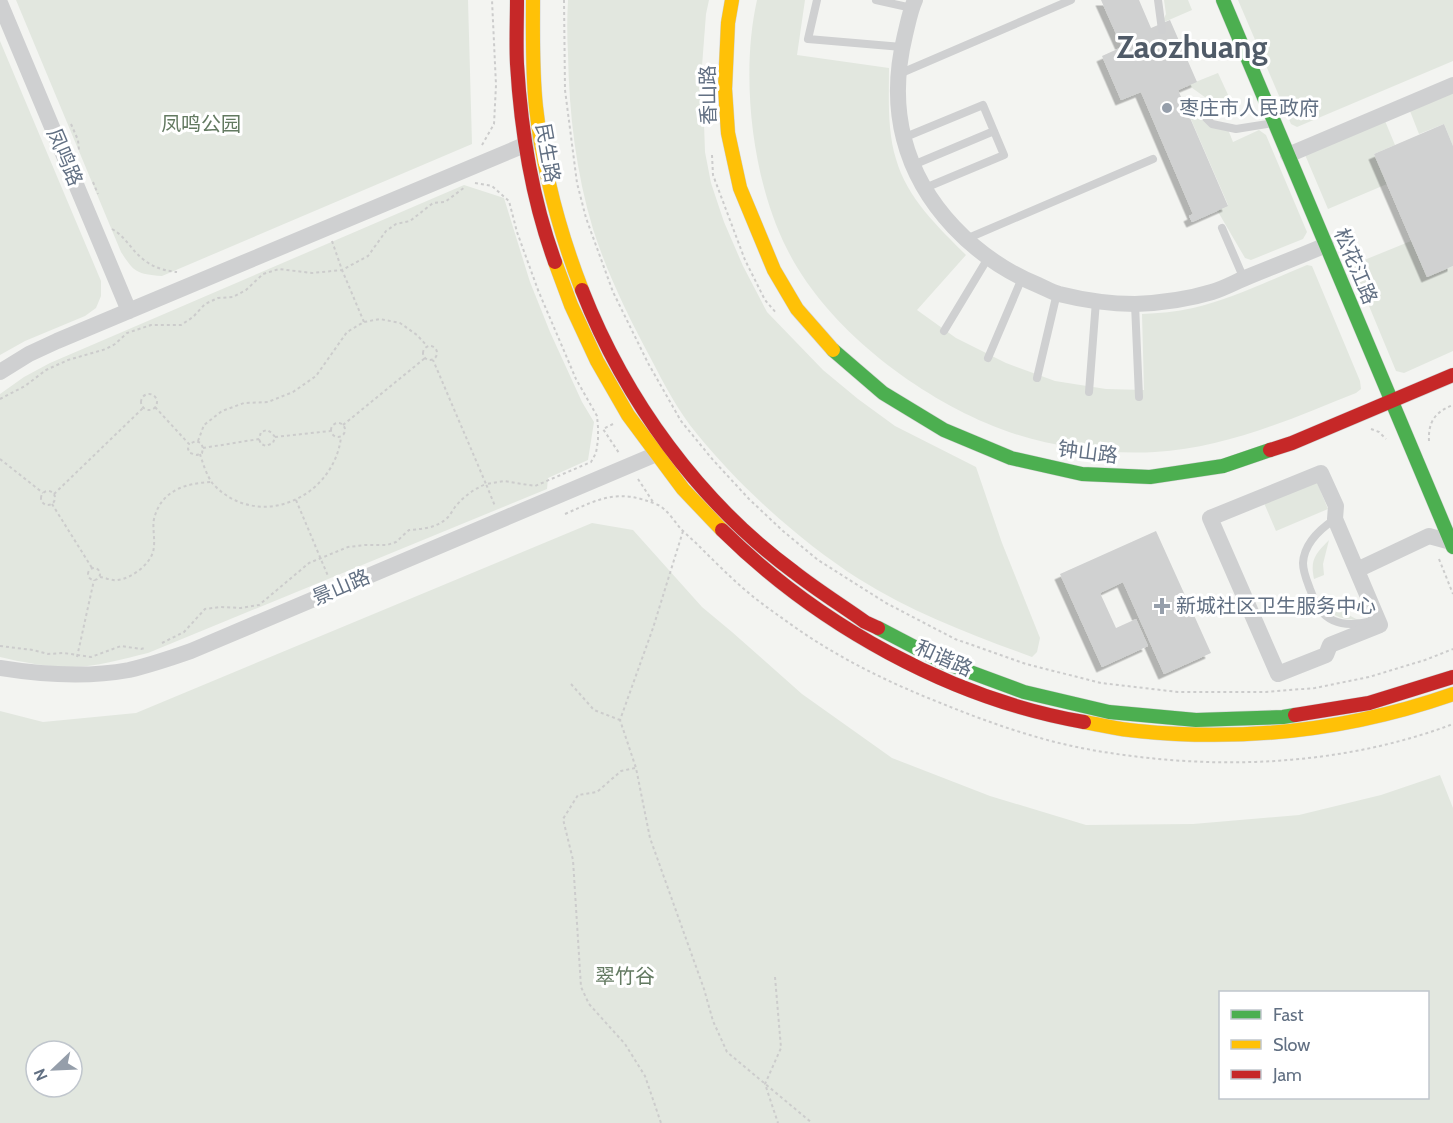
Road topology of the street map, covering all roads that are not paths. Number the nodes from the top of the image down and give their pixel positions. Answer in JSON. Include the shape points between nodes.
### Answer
{"nodes":[{"id":1,"x":517,"y":0,"type":"edge"},
{"id":2,"x":533,"y":0,"type":"edge"},
{"id":3,"x":732,"y":0,"type":"edge"},
{"id":4,"x":817,"y":0,"type":"edge"},
{"id":5,"x":876,"y":0,"type":"edge"},
{"id":6,"x":1071,"y":0,"type":"edge"},
{"id":7,"x":1158,"y":0,"type":"edge"},
{"id":8,"x":1223,"y":0,"type":"edge"},
{"id":9,"x":0,"y":3,"type":"edge"},
{"id":10,"x":913,"y":4,"type":"edge"},
{"id":11,"x":1162,"y":30,"type":"dead end"},
{"id":12,"x":902,"y":47,"type":"junction"},
{"id":13,"x":898,"y":74,"type":"junction"},
{"id":14,"x":1453,"y":84,"type":"edge"},
{"id":15,"x":1195,"y":107,"type":"dead end"},
{"id":16,"x":1274,"y":123,"type":"junction"},
{"id":17,"x":994,"y":131,"type":"junction"},
{"id":18,"x":903,"y":138,"type":"junction"},
{"id":19,"x":532,"y":142,"type":"junction"},
{"id":20,"x":1288,"y":155,"type":"junction"},
{"id":21,"x":1153,"y":159,"type":"dead end"},
{"id":22,"x":913,"y":165,"type":"junction"},
{"id":23,"x":925,"y":188,"type":"junction"},
{"id":24,"x":1222,"y":228,"type":"dead end"},
{"id":25,"x":965,"y":239,"type":"junction"},
{"id":26,"x":1326,"y":245,"type":"junction"},
{"id":27,"x":988,"y":258,"type":"junction"},
{"id":28,"x":774,"y":270,"type":"joint"},
{"id":29,"x":1022,"y":278,"type":"junction"},
{"id":30,"x":1244,"y":279,"type":"junction"},
{"id":31,"x":1058,"y":293,"type":"junction"},
{"id":32,"x":586,"y":301,"type":"joint"},
{"id":33,"x":1096,"y":301,"type":"junction"},
{"id":34,"x":1135,"y":304,"type":"junction"},
{"id":35,"x":572,"y":308,"type":"joint"},
{"id":36,"x":129,"y":311,"type":"junction"},
{"id":37,"x":944,"y":331,"type":"dead end"},
{"id":38,"x":988,"y":358,"type":"dead end"},
{"id":39,"x":0,"y":372,"type":"edge"},
{"id":40,"x":1453,"y":375,"type":"edge"},
{"id":41,"x":1037,"y":378,"type":"dead end"},
{"id":42,"x":1089,"y":392,"type":"dead end"},
{"id":43,"x":1139,"y":397,"type":"dead end"},
{"id":44,"x":1391,"y":401,"type":"junction"},
{"id":45,"x":664,"y":451,"type":"junction"},
{"id":46,"x":1335,"y":519,"type":"junction"},
{"id":47,"x":1452,"y":545,"type":"edge"},
{"id":48,"x":1357,"y":570,"type":"junction"},
{"id":49,"x":1377,"y":620,"type":"junction"},
{"id":50,"x":0,"y":668,"type":"edge"},
{"id":51,"x":1453,"y":677,"type":"edge"},
{"id":52,"x":1453,"y":694,"type":"edge"}],
"edges":[{"from":1,"to":19,"type":"main road","name":"民生路","via":[[519,81]]},
{"from":2,"to":19,"type":"main road","name":"民生路"},
{"from":3,"to":28,"type":"main road","name":"香山路","via":[[724,89],[728,133],[740,188]]},
{"from":4,"to":12,"type":"lane","via":[[808,39]]},
{"from":5,"to":10,"type":"lane"},
{"from":6,"to":13,"type":"lane"},
{"from":7,"to":11,"type":"lane"},
{"from":8,"to":16,"type":"main road","name":"松花江路"},
{"from":9,"to":36,"type":"street","name":"凤鸣路"},
{"from":10,"to":12,"type":"street"},
{"from":12,"to":13,"type":"street"},
{"from":13,"to":18,"type":"street"},
{"from":14,"to":20,"type":"street"},
{"from":15,"to":16,"type":"lane","via":[[1212,124],[1236,129]]},
{"from":16,"to":20,"type":"main road","name":"松花江路"},
{"from":17,"to":18,"type":"lane","via":[[983,105]]},
{"from":17,"to":22,"type":"lane"},
{"from":17,"to":23,"type":"lane","via":[[1004,155]]},
{"from":18,"to":22,"type":"street"},
{"from":19,"to":32,"type":"main road","name":"民生路"},
{"from":19,"to":35,"type":"main road","name":"民生路","via":[[535,194]]},
{"from":19,"to":36,"type":"street"},
{"from":20,"to":26,"type":"main road","name":"松花江路"},
{"from":21,"to":25,"type":"lane"},
{"from":22,"to":23,"type":"street"},
{"from":23,"to":25,"type":"street","via":[[943,216]]},
{"from":24,"to":30,"type":"lane"},
{"from":25,"to":27,"type":"street"},
{"from":26,"to":30,"type":"street"},
{"from":26,"to":44,"type":"main road","name":"松花江路"},
{"from":27,"to":29,"type":"street"},
{"from":27,"to":37,"type":"lane"},
{"from":28,"to":44,"type":"main road","name":"钟山路","via":[[797,309],[831,348],[882,393],[944,430],[1011,458],[1082,474],[1150,477],[1223,466],[1292,443]]},
{"from":29,"to":31,"type":"street"},
{"from":29,"to":38,"type":"lane"},
{"from":30,"to":34,"type":"street","via":[[1212,292]]},
{"from":31,"to":33,"type":"street"},
{"from":31,"to":41,"type":"lane"},
{"from":32,"to":45,"type":"main road","name":"和谐路"},
{"from":33,"to":34,"type":"street"},
{"from":33,"to":42,"type":"lane"},
{"from":34,"to":43,"type":"lane"},
{"from":35,"to":45,"type":"main road","name":"和谐路","via":[[628,415]]},
{"from":36,"to":39,"type":"street","via":[[39,349]]},
{"from":40,"to":44,"type":"main road","name":"钟山路"},
{"from":44,"to":47,"type":"main road","name":"松花江路"},
{"from":45,"to":50,"type":"street","name":"景山路","via":[[159,662],[101,674],[33,673]]},
{"from":45,"to":51,"type":"main road","name":"和谐路","via":[[771,555],[849,612],[927,656],[1005,686],[1120,714],[1224,720],[1316,714],[1402,695]]},
{"from":45,"to":52,"type":"main road","name":"和谐路","via":[[692,500],[722,532],[799,597],[840,626],[920,670],[1001,702],[1138,733],[1225,736],[1318,729],[1406,710]]},
{"from":46,"to":48,"type":"street"},
{"from":46,"to":49,"type":"lane","via":[[1306,548],[1304,574],[1319,609],[1331,621],[1357,625]]},
{"from":46,"to":49,"type":"street","via":[[1336,506],[1321,473],[1210,518],[1278,674],[1326,655],[1330,645],[1380,625]]},
{"from":47,"to":48,"type":"street","via":[[1429,536]]},
{"from":48,"to":49,"type":"street"}]}
